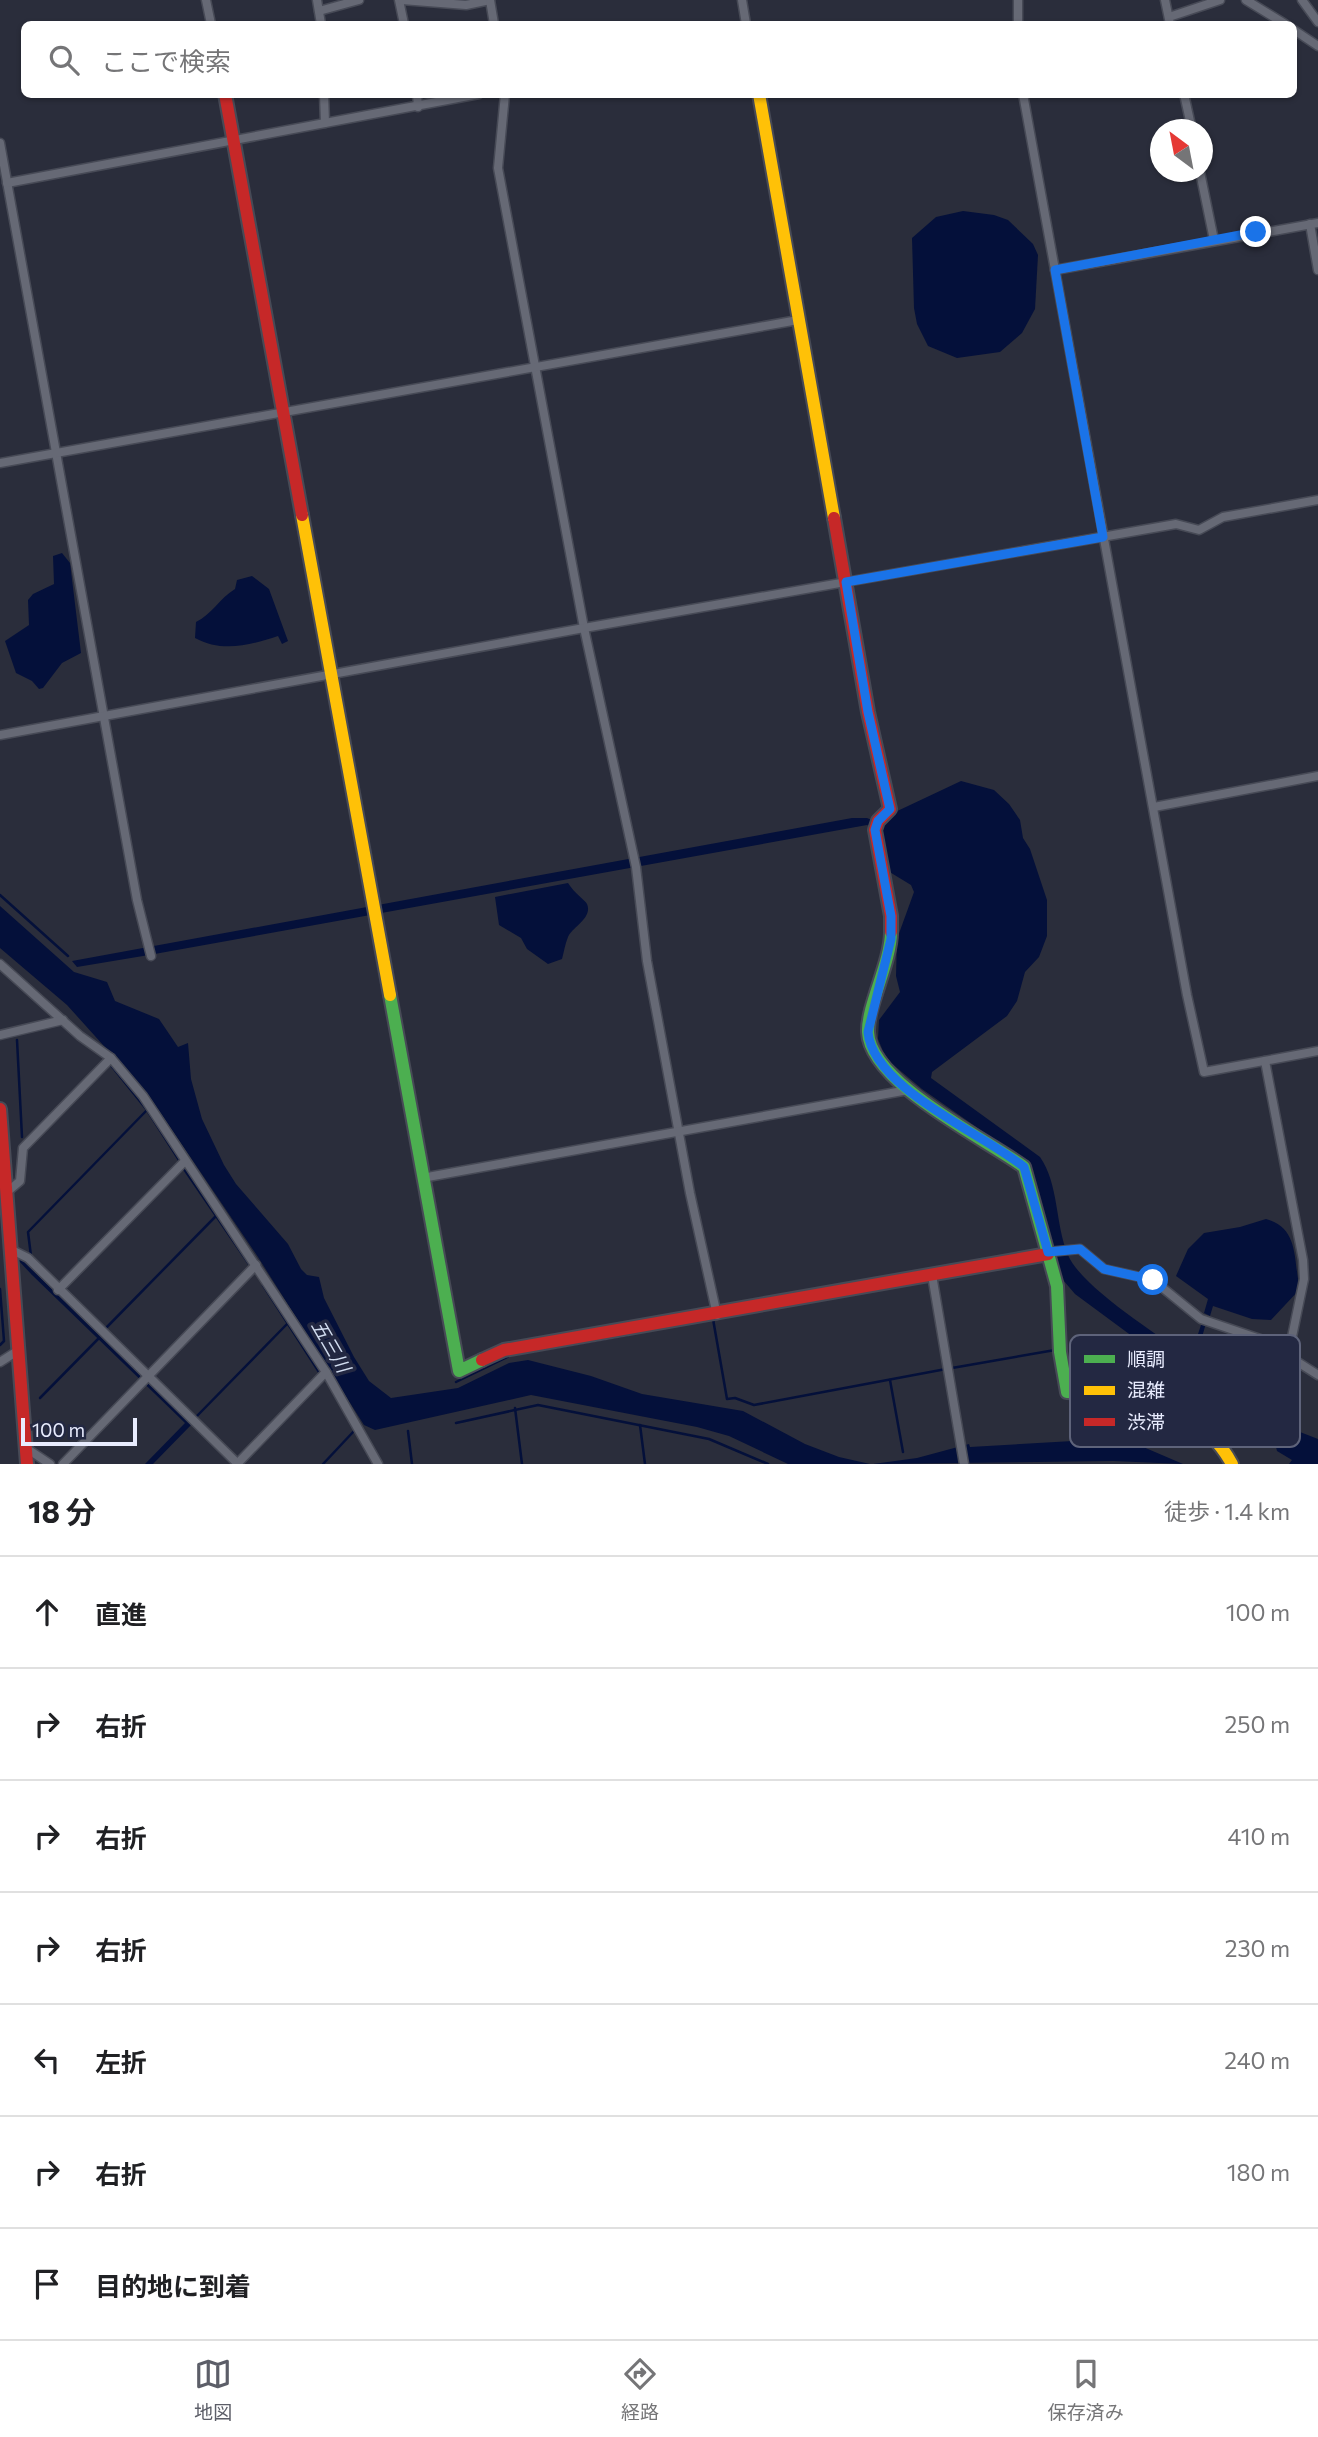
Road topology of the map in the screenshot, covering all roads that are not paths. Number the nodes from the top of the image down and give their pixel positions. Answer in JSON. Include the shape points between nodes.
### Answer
{"nodes":[{"id":1,"x":206,"y":0,"type":"edge"},
{"id":2,"x":317,"y":0,"type":"edge"},
{"id":3,"x":359,"y":0,"type":"edge"},
{"id":4,"x":401,"y":0,"type":"edge"},
{"id":5,"x":490,"y":0,"type":"edge"},
{"id":6,"x":742,"y":0,"type":"edge"},
{"id":7,"x":1018,"y":0,"type":"edge"},
{"id":8,"x":1165,"y":0,"type":"edge"},
{"id":9,"x":1220,"y":0,"type":"edge"},
{"id":10,"x":1246,"y":0,"type":"edge"},
{"id":11,"x":1302,"y":0,"type":"edge"},
{"id":12,"x":319,"y":11,"type":"junction"},
{"id":13,"x":210,"y":21,"type":"edge"},
{"id":14,"x":321,"y":21,"type":"edge"},
{"id":15,"x":404,"y":21,"type":"edge"},
{"id":16,"x":494,"y":21,"type":"edge"},
{"id":17,"x":746,"y":21,"type":"edge"},
{"id":18,"x":1018,"y":21,"type":"edge"},
{"id":19,"x":1170,"y":21,"type":"edge"},
{"id":20,"x":1280,"y":21,"type":"edge"},
{"id":21,"x":1318,"y":22,"type":"edge"},
{"id":22,"x":1297,"y":33,"type":"edge"},
{"id":23,"x":1318,"y":46,"type":"edge"},
{"id":24,"x":226,"y":98,"type":"edge"},
{"id":25,"x":324,"y":98,"type":"edge"},
{"id":26,"x":417,"y":98,"type":"edge"},
{"id":27,"x":460,"y":98,"type":"edge"},
{"id":28,"x":505,"y":98,"type":"edge"},
{"id":29,"x":760,"y":98,"type":"edge"},
{"id":30,"x":1024,"y":98,"type":"edge"},
{"id":31,"x":1185,"y":98,"type":"edge"},
{"id":32,"x":418,"y":107,"type":"junction"},
{"id":33,"x":1190,"y":119,"type":"edge"},
{"id":34,"x":326,"y":123,"type":"junction"},
{"id":35,"x":232,"y":141,"type":"junction"},
{"id":36,"x":0,"y":143,"type":"edge"},
{"id":37,"x":1202,"y":182,"type":"edge"},
{"id":38,"x":8,"y":183,"type":"junction"},
{"id":39,"x":1314,"y":223,"type":"edge"},
{"id":40,"x":1214,"y":240,"type":"junction"},
{"id":41,"x":1055,"y":270,"type":"junction"},
{"id":42,"x":1318,"y":270,"type":"edge"},
{"id":43,"x":799,"y":320,"type":"junction"},
{"id":44,"x":535,"y":368,"type":"junction"},
{"id":45,"x":283,"y":413,"type":"junction"},
{"id":46,"x":57,"y":453,"type":"junction"},
{"id":47,"x":0,"y":463,"type":"edge"},
{"id":48,"x":1318,"y":500,"type":"edge"},
{"id":49,"x":1103,"y":537,"type":"junction"},
{"id":50,"x":846,"y":582,"type":"junction"},
{"id":51,"x":584,"y":628,"type":"junction"},
{"id":52,"x":331,"y":674,"type":"junction"},
{"id":53,"x":104,"y":714,"type":"junction"},
{"id":54,"x":0,"y":735,"type":"edge"},
{"id":55,"x":1318,"y":776,"type":"edge"},
{"id":56,"x":1154,"y":807,"type":"junction"},
{"id":57,"x":150,"y":952,"type":"dead end"},
{"id":58,"x":0,"y":964,"type":"edge"},
{"id":59,"x":64,"y":1020,"type":"junction"},
{"id":60,"x":0,"y":1035,"type":"edge"},
{"id":61,"x":1318,"y":1051,"type":"edge"},
{"id":62,"x":111,"y":1058,"type":"junction"},
{"id":63,"x":1265,"y":1061,"type":"junction"},
{"id":64,"x":908,"y":1090,"type":"junction"},
{"id":65,"x":0,"y":1109,"type":"edge"},
{"id":66,"x":678,"y":1132,"type":"junction"},
{"id":67,"x":185,"y":1161,"type":"junction"},
{"id":68,"x":422,"y":1178,"type":"junction"},
{"id":69,"x":7,"y":1192,"type":"junction"},
{"id":70,"x":5,"y":1229,"type":"edge"},
{"id":71,"x":12,"y":1250,"type":"junction"},
{"id":72,"x":1048,"y":1253,"type":"junction"},
{"id":73,"x":256,"y":1265,"type":"junction"},
{"id":74,"x":932,"y":1275,"type":"junction"},
{"id":75,"x":58,"y":1290,"type":"junction"},
{"id":76,"x":717,"y":1315,"type":"junction"},
{"id":77,"x":1248,"y":1335,"type":"edge"},
{"id":78,"x":1293,"y":1335,"type":"edge"},
{"id":79,"x":19,"y":1350,"type":"junction"},
{"id":80,"x":0,"y":1362,"type":"edge"},
{"id":81,"x":1300,"y":1363,"type":"edge"},
{"id":82,"x":326,"y":1372,"type":"junction"},
{"id":83,"x":1318,"y":1375,"type":"edge"},
{"id":84,"x":145,"y":1379,"type":"junction"},
{"id":85,"x":1070,"y":1392,"type":"edge"},
{"id":86,"x":1224,"y":1447,"type":"edge"},
{"id":87,"x":26,"y":1448,"type":"junction"},
{"id":88,"x":27,"y":1464,"type":"edge"},
{"id":89,"x":50,"y":1464,"type":"edge"},
{"id":90,"x":63,"y":1464,"type":"edge"},
{"id":91,"x":237,"y":1464,"type":"edge"},
{"id":92,"x":378,"y":1464,"type":"edge"},
{"id":93,"x":964,"y":1464,"type":"edge"},
{"id":94,"x":1232,"y":1464,"type":"edge"}],
"edges":[{"from":1,"to":13,"type":"street"},
{"from":2,"to":12,"type":"street"},
{"from":3,"to":12,"type":"street"},
{"from":4,"to":5,"type":"street","via":[[466,5]]},
{"from":4,"to":15,"type":"street"},
{"from":5,"to":16,"type":"street"},
{"from":6,"to":17,"type":"street"},
{"from":7,"to":18,"type":"street"},
{"from":8,"to":19,"type":"street"},
{"from":9,"to":19,"type":"street"},
{"from":10,"to":20,"type":"street"},
{"from":11,"to":21,"type":"street"},
{"from":12,"to":14,"type":"street"},
{"from":22,"to":23,"type":"street"},
{"from":24,"to":35,"type":"main road"},
{"from":25,"to":34,"type":"street"},
{"from":26,"to":32,"type":"street"},
{"from":27,"to":32,"type":"street"},
{"from":28,"to":44,"type":"street","via":[[498,168]]},
{"from":29,"to":43,"type":"main road"},
{"from":30,"to":41,"type":"street"},
{"from":31,"to":33,"type":"street"},
{"from":32,"to":34,"type":"street"},
{"from":34,"to":35,"type":"street"},
{"from":35,"to":38,"type":"street"},
{"from":35,"to":45,"type":"main road"},
{"from":36,"to":38,"type":"street"},
{"from":37,"to":40,"type":"street"},
{"from":38,"to":46,"type":"street"},
{"from":39,"to":40,"type":"street"},
{"from":39,"to":42,"type":"street"},
{"from":40,"to":41,"type":"street"},
{"from":41,"to":49,"type":"street"},
{"from":43,"to":44,"type":"street"},
{"from":43,"to":50,"type":"main road"},
{"from":44,"to":45,"type":"street"},
{"from":44,"to":51,"type":"street"},
{"from":45,"to":46,"type":"street"},
{"from":45,"to":52,"type":"main road"},
{"from":46,"to":47,"type":"street"},
{"from":46,"to":53,"type":"street"},
{"from":48,"to":49,"type":"street","via":[[1223,517],[1199,530],[1176,524]]},
{"from":49,"to":50,"type":"street"},
{"from":49,"to":56,"type":"street"},
{"from":50,"to":51,"type":"street"},
{"from":50,"to":64,"type":"main road","via":[[890,809],[876,826],[891,939],[869,1044]]},
{"from":51,"to":52,"type":"street"},
{"from":51,"to":66,"type":"street","via":[[636,867],[647,961]]},
{"from":52,"to":53,"type":"street"},
{"from":52,"to":68,"type":"main road"},
{"from":53,"to":54,"type":"street"},
{"from":53,"to":57,"type":"street"},
{"from":55,"to":56,"type":"street"},
{"from":56,"to":63,"type":"street","via":[[1204,1072]]},
{"from":58,"to":59,"type":"street"},
{"from":59,"to":60,"type":"street"},
{"from":59,"to":62,"type":"street"},
{"from":61,"to":63,"type":"street"},
{"from":62,"to":67,"type":"street","via":[[143,1096]]},
{"from":62,"to":69,"type":"street","via":[[23,1149],[20,1181]]},
{"from":63,"to":78,"type":"street","via":[[1303,1259],[1304,1279]]},
{"from":64,"to":66,"type":"street"},
{"from":64,"to":72,"type":"main road","via":[[1024,1167]]},
{"from":65,"to":69,"type":"main road"},
{"from":66,"to":68,"type":"street"},
{"from":66,"to":76,"type":"street"},
{"from":67,"to":73,"type":"street"},
{"from":67,"to":75,"type":"street"},
{"from":68,"to":76,"type":"main road","via":[[459,1371],[504,1350]]},
{"from":69,"to":70,"type":"main road"},
{"from":70,"to":71,"type":"main road"},
{"from":71,"to":75,"type":"street","via":[[28,1258]]},
{"from":71,"to":79,"type":"main road"},
{"from":72,"to":74,"type":"main road"},
{"from":72,"to":77,"type":"street","via":[[1080,1249],[1104,1269],[1153,1280],[1201,1319]]},
{"from":72,"to":85,"type":"main road","via":[[1057,1286],[1060,1352]]},
{"from":73,"to":82,"type":"street"},
{"from":73,"to":84,"type":"street"},
{"from":74,"to":76,"type":"main road"},
{"from":74,"to":93,"type":"street"},
{"from":75,"to":84,"type":"street"},
{"from":79,"to":80,"type":"street"},
{"from":79,"to":87,"type":"main road"},
{"from":81,"to":83,"type":"street"},
{"from":82,"to":91,"type":"street"},
{"from":82,"to":92,"type":"street"},
{"from":84,"to":90,"type":"street"},
{"from":84,"to":91,"type":"street"},
{"from":86,"to":94,"type":"main road"},
{"from":87,"to":88,"type":"main road"},
{"from":87,"to":89,"type":"street"}]}
